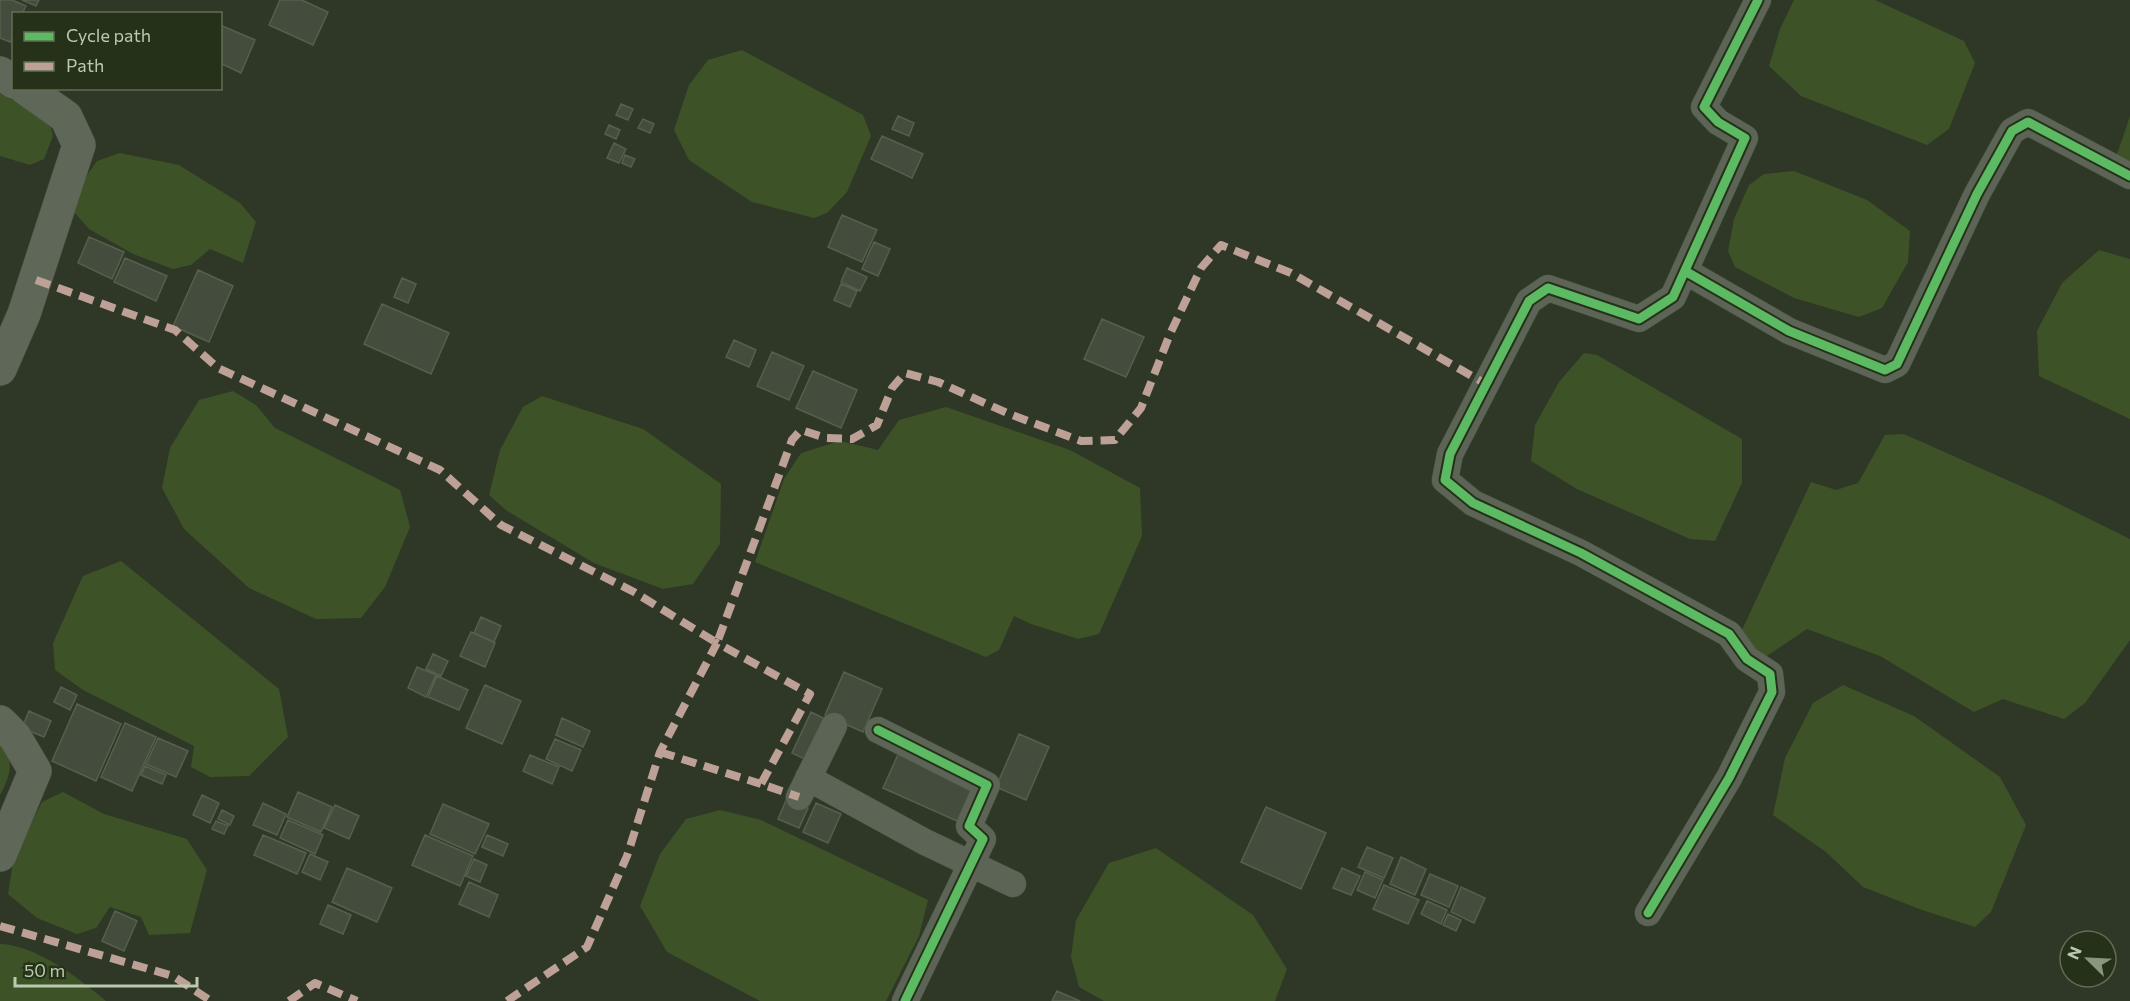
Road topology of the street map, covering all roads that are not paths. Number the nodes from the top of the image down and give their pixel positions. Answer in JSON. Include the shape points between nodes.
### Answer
{"nodes":[{"id":1,"x":1758,"y":0,"type":"edge"},
{"id":2,"x":28,"y":90,"type":"edge"},
{"id":3,"x":2130,"y":176,"type":"edge"},
{"id":4,"x":1685,"y":271,"type":"junction"},
{"id":5,"x":0,"y":369,"type":"edge"},
{"id":6,"x":0,"y":722,"type":"edge"},
{"id":7,"x":834,"y":726,"type":"dead end"},
{"id":8,"x":878,"y":730,"type":"dead end"},
{"id":9,"x":0,"y":855,"type":"edge"},
{"id":10,"x":972,"y":864,"type":"junction"},
{"id":11,"x":1013,"y":884,"type":"dead end"},
{"id":12,"x":1648,"y":912,"type":"dead end"},
{"id":13,"x":905,"y":1001,"type":"edge"}],
"edges":[{"from":1,"to":4,"type":"street","via":[[1704,107],[1718,122],[1745,138]]},
{"from":2,"to":5,"type":"main road","via":[[66,117],[79,145],[24,314]]},
{"from":3,"to":4,"type":"street","via":[[2028,122],[2012,130],[1977,194],[1897,364],[1885,370],[1789,331]]},
{"from":4,"to":12,"type":"street","via":[[1673,297],[1639,319],[1548,288],[1529,301],[1450,454],[1445,480],[1473,502],[1581,554],[1729,634],[1747,659],[1770,674],[1772,692],[1729,778]]},
{"from":6,"to":9,"type":"main road","via":[[15,737],[35,771]]},
{"from":7,"to":10,"type":"street","via":[[804,788]]},
{"from":8,"to":10,"type":"street","via":[[987,785],[969,826],[983,839]]},
{"from":10,"to":11,"type":"street"},
{"from":10,"to":13,"type":"street"}]}
